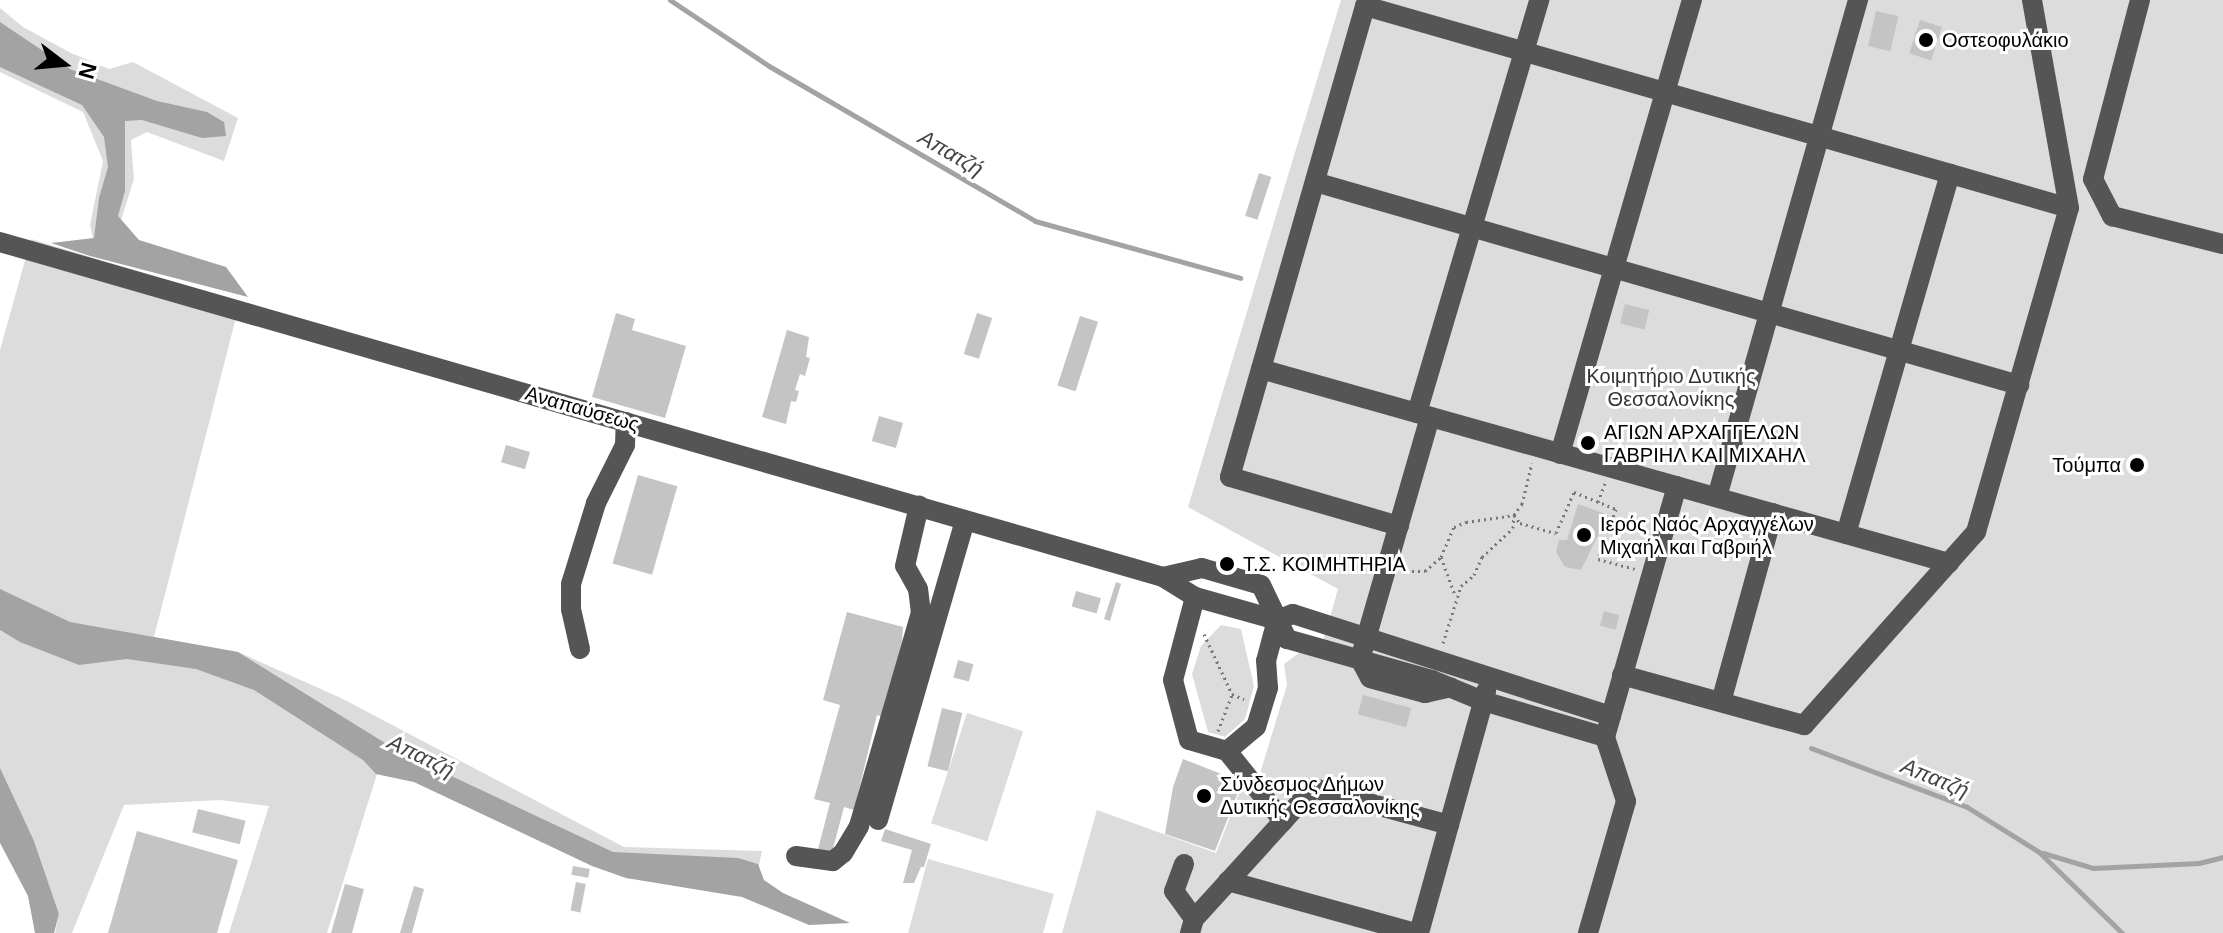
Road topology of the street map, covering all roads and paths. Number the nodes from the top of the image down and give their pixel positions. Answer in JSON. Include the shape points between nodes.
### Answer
{"nodes":[{"id":1,"x":1539,"y":0,"type":"edge"},
{"id":2,"x":1692,"y":0,"type":"edge"},
{"id":3,"x":1858,"y":0,"type":"edge"},
{"id":4,"x":2032,"y":0,"type":"edge"},
{"id":5,"x":2140,"y":0,"type":"edge"},
{"id":6,"x":1524,"y":51,"type":"junction"},
{"id":7,"x":1665,"y":92,"type":"junction"},
{"id":8,"x":1819,"y":136,"type":"junction"},
{"id":9,"x":1950,"y":174,"type":"junction"},
{"id":10,"x":1315,"y":182,"type":"junction"},
{"id":11,"x":2069,"y":208,"type":"junction"},
{"id":12,"x":2223,"y":221,"type":"edge"},
{"id":13,"x":1472,"y":227,"type":"junction"},
{"id":14,"x":0,"y":242,"type":"edge"},
{"id":15,"x":2220,"y":243,"type":"edge"},
{"id":16,"x":1614,"y":268,"type":"junction"},
{"id":17,"x":1769,"y":313,"type":"junction"},
{"id":18,"x":1899,"y":351,"type":"junction"},
{"id":19,"x":1261,"y":369,"type":"junction"},
{"id":20,"x":2019,"y":385,"type":"junction"},
{"id":21,"x":1424,"y":415,"type":"junction"},
{"id":22,"x":626,"y":422,"type":"junction"},
{"id":23,"x":1534,"y":446,"type":"junction"},
{"id":24,"x":1560,"y":454,"type":"junction"},
{"id":25,"x":1677,"y":486,"type":"junction"},
{"id":26,"x":1717,"y":497,"type":"junction"},
{"id":27,"x":919,"y":506,"type":"junction"},
{"id":28,"x":1773,"y":513,"type":"junction"},
{"id":29,"x":1514,"y":515,"type":"junction"},
{"id":30,"x":965,"y":520,"type":"junction"},
{"id":31,"x":1399,"y":526,"type":"junction"},
{"id":32,"x":1846,"y":534,"type":"junction"},
{"id":33,"x":1441,"y":557,"type":"junction"},
{"id":34,"x":1949,"y":563,"type":"junction"},
{"id":35,"x":1386,"y":570,"type":"junction"},
{"id":36,"x":1652,"y":573,"type":"junction"},
{"id":37,"x":1163,"y":577,"type":"junction"},
{"id":38,"x":1455,"y":595,"type":"junction"},
{"id":39,"x":1193,"y":603,"type":"junction"},
{"id":40,"x":1277,"y":620,"type":"junction"},
{"id":41,"x":1367,"y":636,"type":"junction"},
{"id":42,"x":580,"y":649,"type":"dead end"},
{"id":43,"x":1439,"y":658,"type":"junction"},
{"id":44,"x":1360,"y":659,"type":"junction"},
{"id":45,"x":1622,"y":675,"type":"junction"},
{"id":46,"x":1489,"y":679,"type":"junction"},
{"id":47,"x":1232,"y":694,"type":"junction"},
{"id":48,"x":1483,"y":701,"type":"junction"},
{"id":49,"x":1721,"y":702,"type":"junction"},
{"id":50,"x":1263,"y":706,"type":"junction"},
{"id":51,"x":1611,"y":716,"type":"junction"},
{"id":52,"x":1605,"y":737,"type":"junction"},
{"id":53,"x":1220,"y":749,"type":"junction"},
{"id":54,"x":878,"y":820,"type":"dead end"},
{"id":55,"x":1283,"y":821,"type":"junction"},
{"id":56,"x":1449,"y":825,"type":"junction"},
{"id":57,"x":796,"y":856,"type":"dead end"},
{"id":58,"x":1184,"y":864,"type":"dead end"},
{"id":59,"x":1228,"y":881,"type":"junction"},
{"id":60,"x":1192,"y":926,"type":"edge"},
{"id":61,"x":1417,"y":933,"type":"edge"},
{"id":62,"x":1588,"y":933,"type":"edge"}],
"edges":[{"from":1,"to":6,"type":"street"},
{"from":2,"to":7,"type":"street"},
{"from":3,"to":8,"type":"street"},
{"from":4,"to":11,"type":"street"},
{"from":5,"to":15,"type":"street","via":[[2093,179],[2112,216]]},
{"from":6,"to":7,"type":"street"},
{"from":6,"to":10,"type":"street","via":[[1365,6]]},
{"from":6,"to":13,"type":"street"},
{"from":7,"to":8,"type":"street"},
{"from":7,"to":16,"type":"street"},
{"from":8,"to":9,"type":"street"},
{"from":8,"to":17,"type":"street"},
{"from":9,"to":11,"type":"street"},
{"from":9,"to":18,"type":"street"},
{"from":10,"to":13,"type":"street"},
{"from":10,"to":19,"type":"street"},
{"from":11,"to":20,"type":"street"},
{"from":12,"to":15,"type":"street"},
{"from":13,"to":16,"type":"street"},
{"from":13,"to":21,"type":"street"},
{"from":14,"to":22,"type":"street","name":"Αναπαύσεως"},
{"from":16,"to":17,"type":"street"},
{"from":16,"to":24,"type":"street"},
{"from":17,"to":18,"type":"street"},
{"from":17,"to":26,"type":"street"},
{"from":18,"to":20,"type":"street"},
{"from":18,"to":32,"type":"street"},
{"from":19,"to":21,"type":"street"},
{"from":19,"to":31,"type":"street","via":[[1230,477]]},
{"from":20,"to":34,"type":"street","via":[[1976,532]]},
{"from":21,"to":23,"type":"street"},
{"from":21,"to":31,"type":"street"},
{"from":22,"to":27,"type":"street","name":"Αναπαύσεως"},
{"from":22,"to":42,"type":"street","via":[[625,445],[596,503],[571,584]]},
{"from":23,"to":24,"type":"street"},
{"from":23,"to":29,"type":"path","via":[[1522,504]]},
{"from":24,"to":25,"type":"street"},
{"from":25,"to":26,"type":"street"},
{"from":25,"to":36,"type":"street"},
{"from":26,"to":28,"type":"street"},
{"from":27,"to":30,"type":"street","name":"Αναπαύσεως"},
{"from":27,"to":57,"type":"street","via":[[905,566],[918,589],[921,613],[859,826],[833,861]]},
{"from":28,"to":32,"type":"street"},
{"from":28,"to":49,"type":"street"},
{"from":29,"to":33,"type":"path","via":[[1454,527]]},
{"from":29,"to":36,"type":"path","via":[[1520,523],[1556,533],[1574,492],[1616,509],[1598,559]]},
{"from":29,"to":38,"type":"path","via":[[1513,528],[1482,557]]},
{"from":30,"to":37,"type":"street","name":"Αναπαύσεως"},
{"from":30,"to":54,"type":"street"},
{"from":31,"to":35,"type":"street"},
{"from":32,"to":34,"type":"street"},
{"from":33,"to":35,"type":"path","via":[[1425,571]]},
{"from":33,"to":38,"type":"path"},
{"from":34,"to":49,"type":"street","via":[[1804,725]]},
{"from":35,"to":41,"type":"street"},
{"from":36,"to":45,"type":"street"},
{"from":37,"to":39,"type":"street"},
{"from":37,"to":40,"type":"street","via":[[1202,568],[1261,585]]},
{"from":38,"to":43,"type":"path"},
{"from":39,"to":40,"type":"street"},
{"from":39,"to":47,"type":"path"},
{"from":39,"to":53,"type":"street","via":[[1173,680],[1189,740]]},
{"from":40,"to":41,"type":"street","via":[[1293,614]]},
{"from":40,"to":44,"type":"street","via":[[1287,639]]},
{"from":40,"to":50,"type":"street","via":[[1266,661]]},
{"from":41,"to":43,"type":"street"},
{"from":41,"to":44,"type":"street"},
{"from":43,"to":46,"type":"street"},
{"from":44,"to":48,"type":"street","via":[[1370,678],[1425,693],[1450,687]]},
{"from":45,"to":49,"type":"street"},
{"from":45,"to":51,"type":"street"},
{"from":46,"to":48,"type":"street"},
{"from":46,"to":51,"type":"street"},
{"from":47,"to":50,"type":"path"},
{"from":47,"to":53,"type":"path"},
{"from":48,"to":52,"type":"street"},
{"from":48,"to":56,"type":"street"},
{"from":50,"to":53,"type":"street","via":[[1256,727]]},
{"from":51,"to":52,"type":"street"},
{"from":52,"to":62,"type":"street","via":[[1626,801]]},
{"from":53,"to":55,"type":"street"},
{"from":55,"to":56,"type":"street","via":[[1313,788]]},
{"from":55,"to":59,"type":"street"},
{"from":56,"to":61,"type":"street"},
{"from":58,"to":60,"type":"street","via":[[1174,891]]},
{"from":59,"to":60,"type":"street"},
{"from":59,"to":61,"type":"street"}]}
